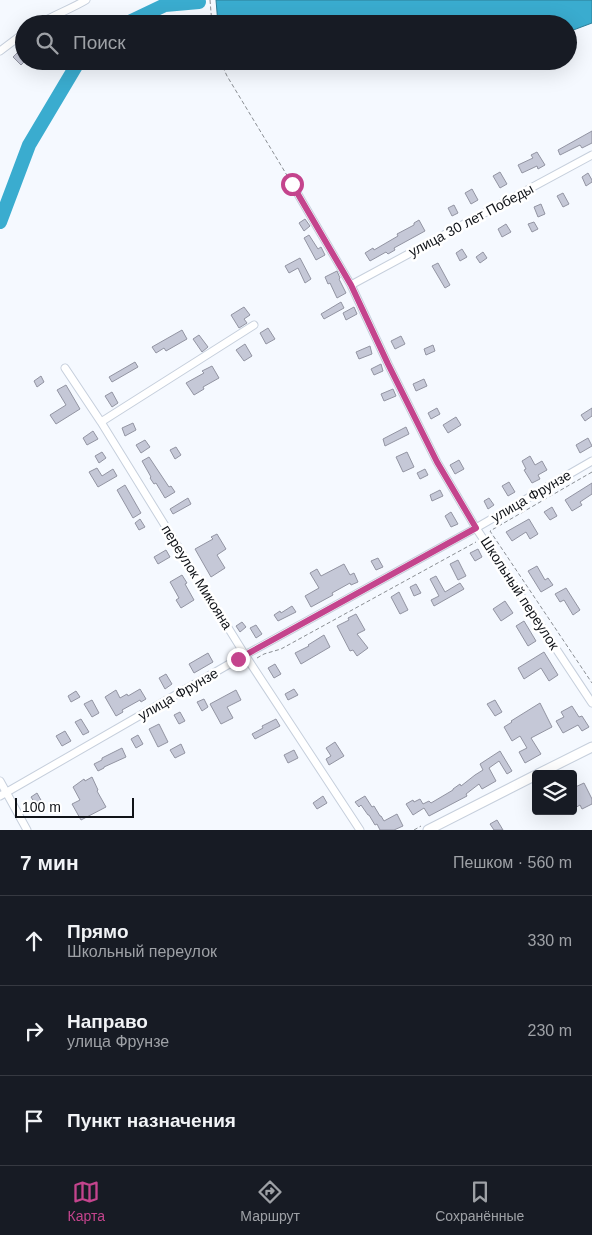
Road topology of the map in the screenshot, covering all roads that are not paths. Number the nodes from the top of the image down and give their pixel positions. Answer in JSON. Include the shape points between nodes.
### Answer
{"nodes":[{"id":1,"x":86,"y":0,"type":"edge"},
{"id":2,"x":55,"y":15,"type":"edge"},
{"id":3,"x":15,"y":40,"type":"edge"},
{"id":4,"x":0,"y":51,"type":"edge"},
{"id":5,"x":592,"y":155,"type":"edge"},
{"id":6,"x":292,"y":184,"type":"road end"},
{"id":7,"x":351,"y":285,"type":"junction"},
{"id":8,"x":254,"y":326,"type":"dead end"},
{"id":9,"x":65,"y":368,"type":"dead end"},
{"id":10,"x":101,"y":422,"type":"junction"},
{"id":11,"x":592,"y":461,"type":"edge"},
{"id":12,"x":476,"y":528,"type":"junction"},
{"id":13,"x":245,"y":655,"type":"junction"},
{"id":14,"x":592,"y":703,"type":"edge"},
{"id":15,"x":592,"y":748,"type":"edge"},
{"id":16,"x":545,"y":770,"type":"edge"},
{"id":17,"x":532,"y":777,"type":"edge"},
{"id":18,"x":0,"y":781,"type":"edge"},
{"id":19,"x":4,"y":794,"type":"edge"},
{"id":20,"x":27,"y":830,"type":"edge"},
{"id":21,"x":360,"y":830,"type":"edge"},
{"id":22,"x":428,"y":830,"type":"edge"}],
"edges":[{"from":1,"to":2,"type":"street"},
{"from":3,"to":4,"type":"street"},
{"from":5,"to":7,"type":"street","name":"улица 30 лет Победы"},
{"from":6,"to":7,"type":"street","name":"Школьный переулок"},
{"from":7,"to":12,"type":"street","name":"Школьный переулок","via":[[437,462]]},
{"from":8,"to":10,"type":"street"},
{"from":9,"to":10,"type":"street","name":"переулок Микояна"},
{"from":10,"to":13,"type":"street","name":"переулок Микояна"},
{"from":11,"to":12,"type":"street","name":"улица Фрунзе"},
{"from":12,"to":13,"type":"street","name":"улица Фрунзе"},
{"from":12,"to":14,"type":"street","name":"Школьный переулок"},
{"from":13,"to":19,"type":"street","name":"улица Фрунзе"},
{"from":13,"to":21,"type":"street","name":"переулок Микояна"},
{"from":15,"to":16,"type":"street"},
{"from":17,"to":22,"type":"street"},
{"from":18,"to":19,"type":"street"},
{"from":19,"to":20,"type":"street"}]}
